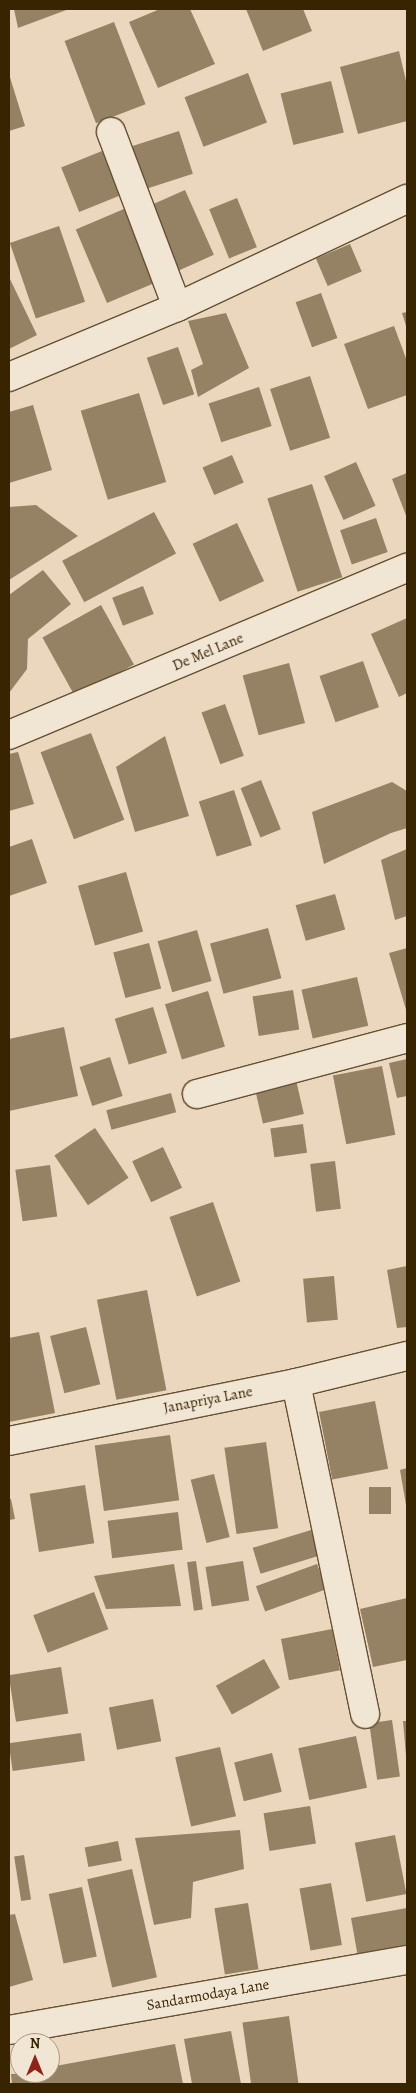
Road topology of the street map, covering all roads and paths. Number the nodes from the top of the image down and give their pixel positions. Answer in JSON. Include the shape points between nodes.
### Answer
{"nodes":[{"id":1,"x":111,"y":132,"type":"dead end"},
{"id":2,"x":407,"y":199,"type":"edge"},
{"id":3,"x":176,"y":307,"type":"junction"},
{"id":4,"x":9,"y":377,"type":"edge"},
{"id":5,"x":407,"y":568,"type":"edge"},
{"id":6,"x":9,"y":735,"type":"edge"},
{"id":7,"x":407,"y":1038,"type":"edge"},
{"id":8,"x":197,"y":1094,"type":"dead end"},
{"id":9,"x":407,"y":1356,"type":"edge"},
{"id":10,"x":296,"y":1383,"type":"junction"},
{"id":11,"x":9,"y":1440,"type":"edge"},
{"id":12,"x":365,"y":1714,"type":"dead end"},
{"id":13,"x":407,"y":1960,"type":"edge"},
{"id":14,"x":9,"y":2030,"type":"edge"}],
"edges":[{"from":1,"to":3,"type":"street"},
{"from":2,"to":3,"type":"street"},
{"from":3,"to":4,"type":"street"},
{"from":5,"to":6,"type":"street","name":"De Mel Lane"},
{"from":7,"to":8,"type":"street"},
{"from":9,"to":10,"type":"street","name":"Janapriya Lane"},
{"from":10,"to":11,"type":"street","name":"Janapriya Lane"},
{"from":10,"to":12,"type":"street"},
{"from":13,"to":14,"type":"street","name":"Sandarmodaya Lane"}]}
